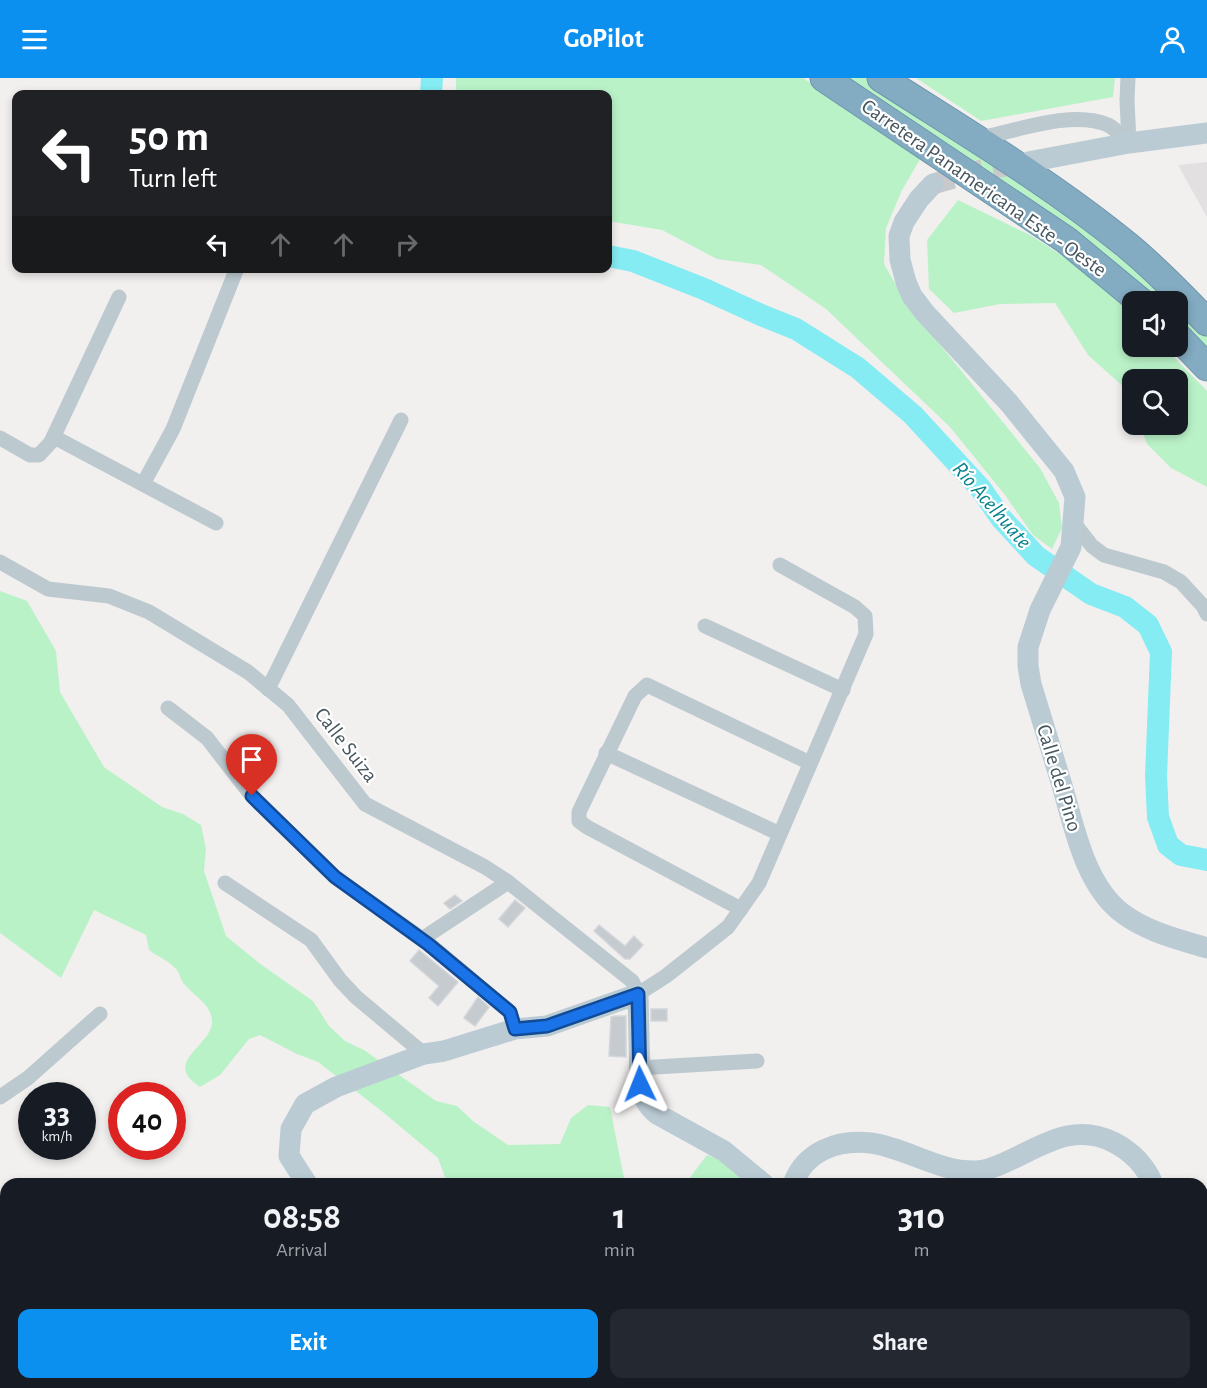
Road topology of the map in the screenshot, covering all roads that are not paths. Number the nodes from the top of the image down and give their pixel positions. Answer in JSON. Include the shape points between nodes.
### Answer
{"nodes":[{"id":1,"x":824,"y":78,"type":"edge"},
{"id":2,"x":881,"y":78,"type":"edge"},
{"id":3,"x":1128,"y":78,"type":"edge"},
{"id":4,"x":1207,"y":133,"type":"edge"},
{"id":5,"x":975,"y":140,"type":"junction"},
{"id":6,"x":1129,"y":143,"type":"junction"},
{"id":7,"x":1028,"y":162,"type":"tunnel mouth"},
{"id":8,"x":933,"y":184,"type":"tunnel mouth"},
{"id":9,"x":235,"y":273,"type":"edge"},
{"id":10,"x":1128,"y":291,"type":"edge"},
{"id":11,"x":119,"y":297,"type":"dead end"},
{"id":12,"x":1207,"y":322,"type":"edge"},
{"id":13,"x":1188,"y":348,"type":"edge"},
{"id":14,"x":1207,"y":368,"type":"edge"},
{"id":15,"x":401,"y":420,"type":"dead end"},
{"id":16,"x":54,"y":437,"type":"junction"},
{"id":17,"x":0,"y":438,"type":"edge"},
{"id":18,"x":143,"y":484,"type":"junction"},
{"id":19,"x":216,"y":523,"type":"dead end"},
{"id":20,"x":1074,"y":524,"type":"junction"},
{"id":21,"x":0,"y":562,"type":"edge"},
{"id":22,"x":780,"y":565,"type":"dead end"},
{"id":23,"x":1207,"y":614,"type":"edge"},
{"id":24,"x":705,"y":626,"type":"dead end"},
{"id":25,"x":268,"y":689,"type":"junction"},
{"id":26,"x":843,"y":690,"type":"junction"},
{"id":27,"x":168,"y":708,"type":"dead end"},
{"id":28,"x":606,"y":753,"type":"junction"},
{"id":29,"x":810,"y":763,"type":"junction"},
{"id":30,"x":780,"y":834,"type":"junction"},
{"id":31,"x":508,"y":882,"type":"junction"},
{"id":32,"x":225,"y":883,"type":"dead end"},
{"id":33,"x":741,"y":909,"type":"junction"},
{"id":34,"x":422,"y":939,"type":"junction"},
{"id":35,"x":1207,"y":948,"type":"edge"},
{"id":36,"x":638,"y":994,"type":"junction"},
{"id":37,"x":100,"y":1014,"type":"dead end"},
{"id":38,"x":515,"y":1029,"type":"junction"},
{"id":39,"x":424,"y":1054,"type":"junction"},
{"id":40,"x":757,"y":1061,"type":"dead end"},
{"id":41,"x":639,"y":1068,"type":"junction"},
{"id":42,"x":0,"y":1097,"type":"edge"},
{"id":43,"x":303,"y":1178,"type":"edge"},
{"id":44,"x":757,"y":1178,"type":"edge"},
{"id":45,"x":797,"y":1178,"type":"edge"},
{"id":46,"x":1149,"y":1178,"type":"edge"}],
"edges":[{"from":1,"to":10,"type":"highway","name":"Carretera Panamericana Este - Oeste","via":[[1066,240]]},
{"from":2,"to":5,"type":"highway","name":"Carretera Panamericana Este - Oeste"},
{"from":3,"to":6,"type":"street"},
{"from":4,"to":6,"type":"main road"},
{"from":5,"to":6,"type":"street","via":[[1046,123],[1085,120],[1111,126]]},
{"from":5,"to":12,"type":"highway","name":"Carretera Panamericana Este - Oeste","via":[[1105,228]]},
{"from":6,"to":7,"type":"main road"},
{"from":8,"to":20,"type":"main road","name":"Calle del Pino","via":[[919,199],[899,236],[906,282],[925,314],[1009,403],[1064,471],[1076,497]]},
{"from":9,"to":18,"type":"street","via":[[173,429]]},
{"from":11,"to":16,"type":"street"},
{"from":13,"to":14,"type":"highway"},
{"from":15,"to":25,"type":"street"},
{"from":16,"to":17,"type":"street","via":[[39,455],[30,455]]},
{"from":16,"to":18,"type":"street"},
{"from":18,"to":19,"type":"street"},
{"from":20,"to":23,"type":"street","via":[[1104,555],[1164,572],[1181,582]]},
{"from":20,"to":35,"type":"main road","name":"Calle del Pino","via":[[1071,548],[1040,609],[1028,647],[1028,666],[1078,841],[1110,902],[1138,924]]},
{"from":21,"to":25,"type":"street","name":"Calle Suiza","via":[[48,589],[109,596],[149,612],[248,672]]},
{"from":22,"to":26,"type":"street","via":[[865,616],[866,634]]},
{"from":24,"to":26,"type":"street"},
{"from":25,"to":31,"type":"street","name":"Calle Suiza","via":[[288,705],[365,804]]},
{"from":26,"to":29,"type":"street"},
{"from":27,"to":34,"type":"street","via":[[207,738],[252,796],[335,877]]},
{"from":28,"to":29,"type":"street","via":[[635,696],[647,685]]},
{"from":28,"to":30,"type":"street"},
{"from":28,"to":33,"type":"street","via":[[579,812],[579,821]]},
{"from":29,"to":30,"type":"street"},
{"from":30,"to":33,"type":"street","via":[[759,883]]},
{"from":31,"to":34,"type":"street"},
{"from":31,"to":36,"type":"street","name":"Calle Suiza","via":[[632,981]]},
{"from":32,"to":39,"type":"street","via":[[311,940],[356,997]]},
{"from":33,"to":36,"type":"street","via":[[728,927]]},
{"from":34,"to":38,"type":"street","via":[[510,1012]]},
{"from":36,"to":38,"type":"main road","via":[[547,1026]]},
{"from":36,"to":41,"type":"main road"},
{"from":37,"to":42,"type":"street","via":[[28,1078]]},
{"from":38,"to":39,"type":"main road"},
{"from":39,"to":43,"type":"main road","via":[[336,1087],[305,1104],[291,1129],[290,1156]]},
{"from":40,"to":41,"type":"street"},
{"from":41,"to":44,"type":"main road","via":[[648,1107],[724,1151]]},
{"from":45,"to":46,"type":"main road","via":[[808,1160],[829,1147],[843,1144],[872,1143],[947,1168],[977,1171],[1073,1134],[1095,1135],[1122,1146]]}]}
